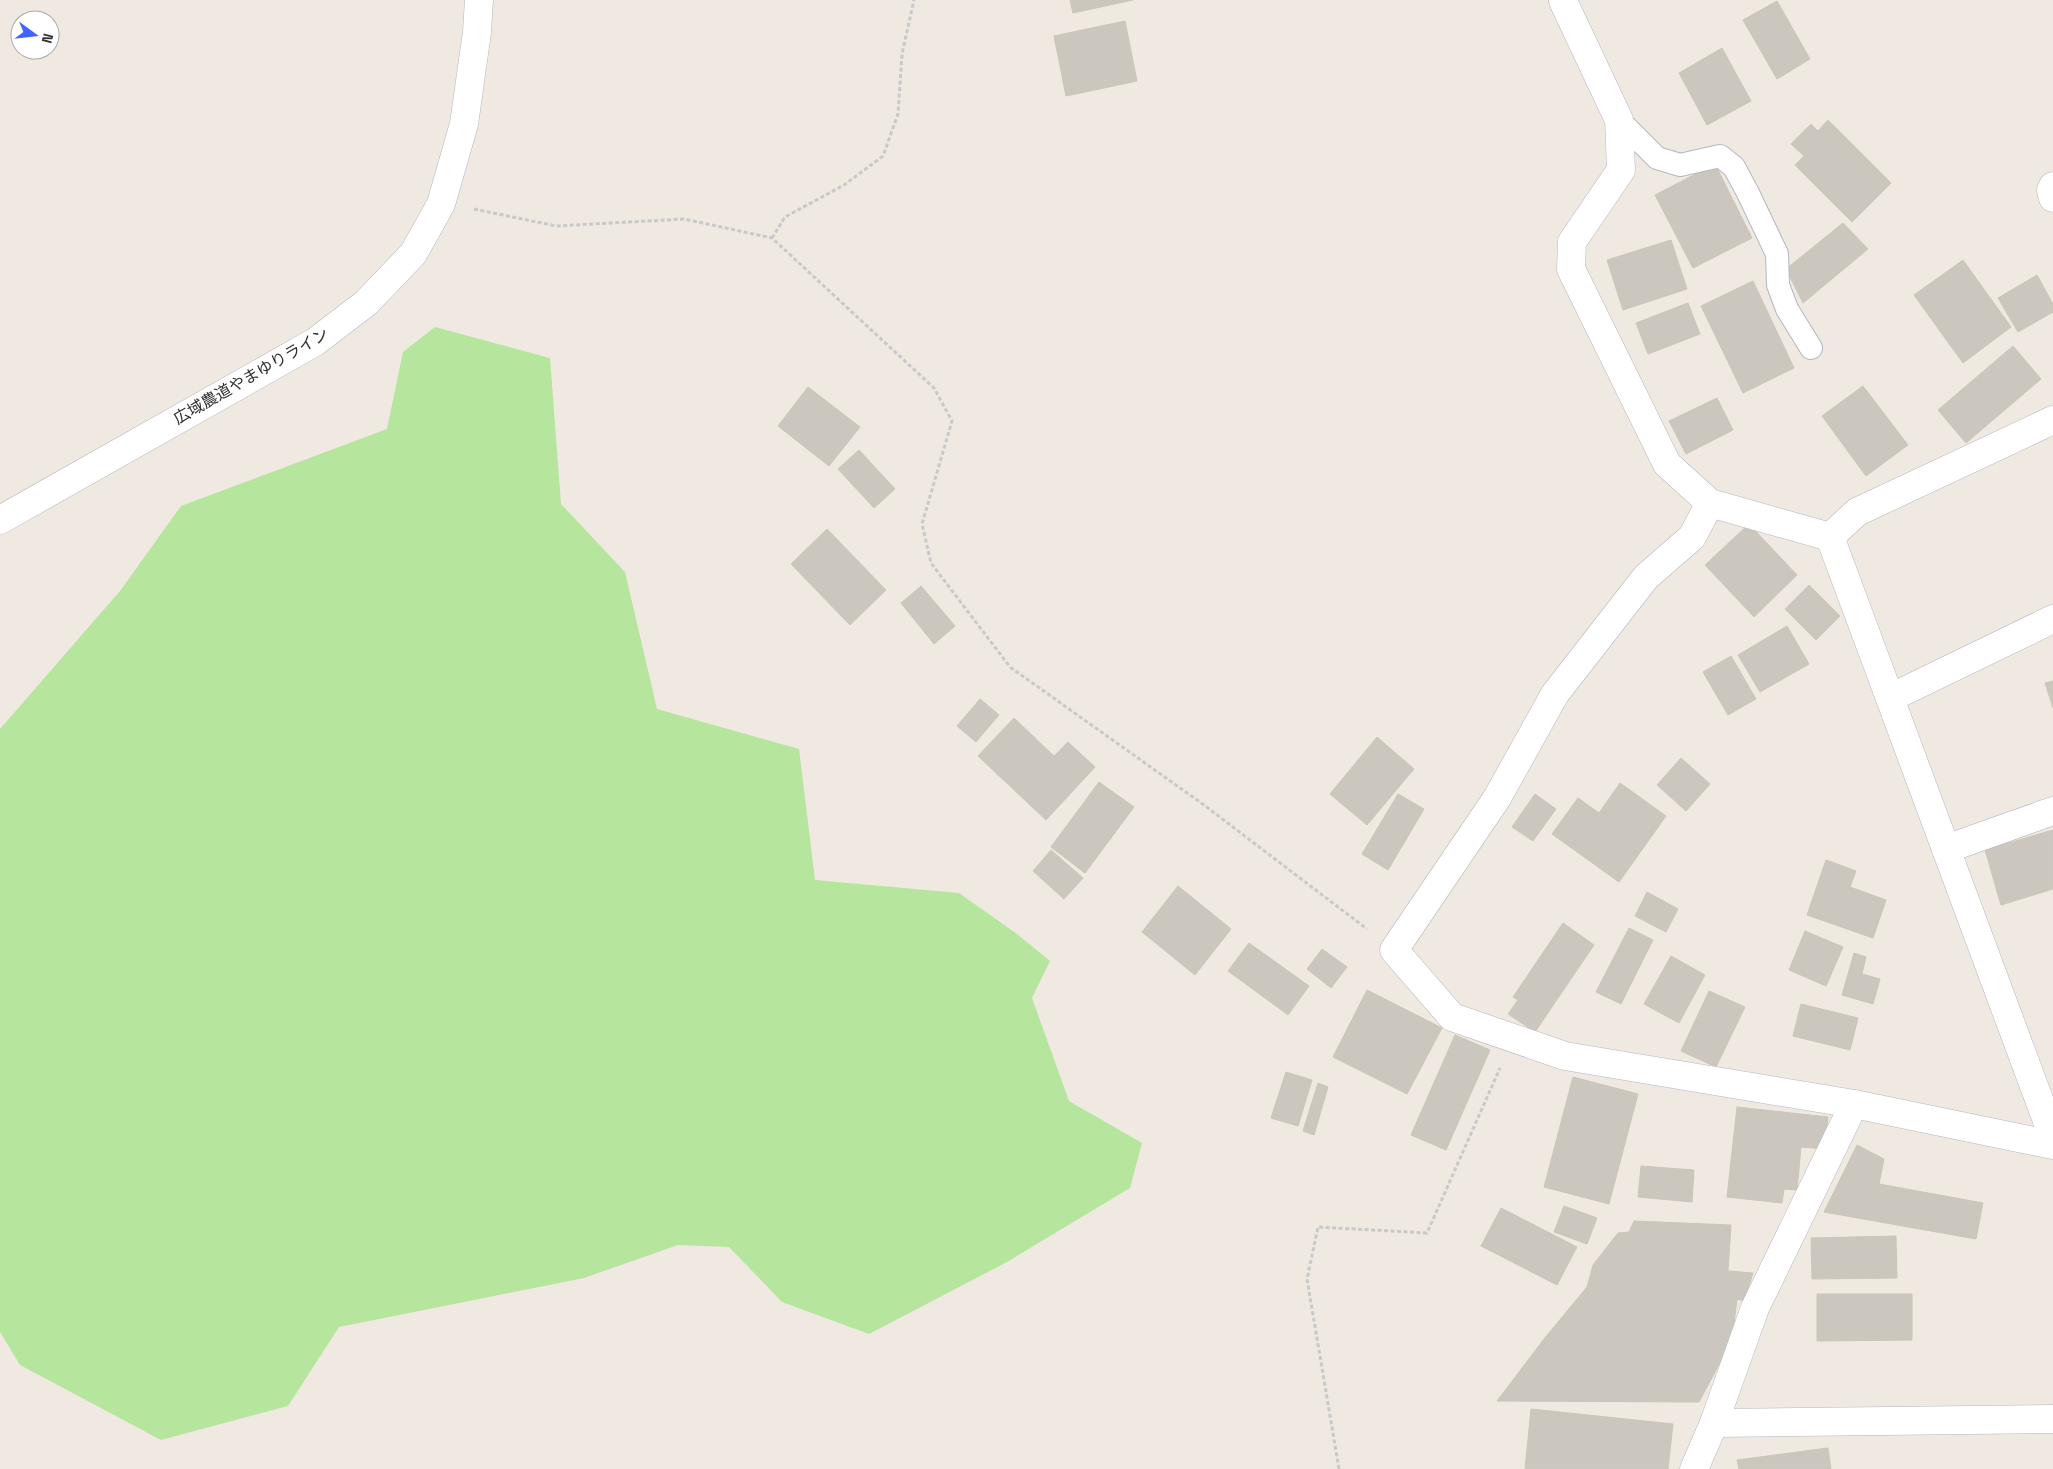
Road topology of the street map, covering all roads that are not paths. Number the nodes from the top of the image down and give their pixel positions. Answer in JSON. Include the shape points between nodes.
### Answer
{"nodes":[{"id":1,"x":479,"y":0,"type":"edge"},
{"id":2,"x":1563,"y":1,"type":"dead end"},
{"id":3,"x":1619,"y":120,"type":"junction"},
{"id":4,"x":2053,"y":186,"type":"edge"},
{"id":5,"x":2053,"y":198,"type":"edge"},
{"id":6,"x":1811,"y":348,"type":"dead end"},
{"id":7,"x":2053,"y":420,"type":"edge"},
{"id":8,"x":1710,"y":503,"type":"junction"},
{"id":9,"x":0,"y":520,"type":"edge"},
{"id":10,"x":1830,"y":537,"type":"junction"},
{"id":11,"x":2053,"y":619,"type":"edge"},
{"id":12,"x":1890,"y":698,"type":"junction"},
{"id":13,"x":2053,"y":811,"type":"edge"},
{"id":14,"x":1946,"y":849,"type":"junction"},
{"id":15,"x":1854,"y":1104,"type":"junction"},
{"id":16,"x":2053,"y":1137,"type":"edge"},
{"id":17,"x":2053,"y":1145,"type":"edge"},
{"id":18,"x":2053,"y":1419,"type":"edge"},
{"id":19,"x":1714,"y":1423,"type":"junction"},
{"id":20,"x":1694,"y":1469,"type":"edge"}],
"edges":[{"from":1,"to":9,"type":"street","name":"広域農道やまゆりライン","via":[[464,124],[441,204],[413,254],[366,303],[315,342]]},
{"from":2,"to":3,"type":"street"},
{"from":3,"to":6,"type":"lane","via":[[1657,158],[1680,165],[1720,156],[1734,167],[1777,254],[1778,285],[1787,308]]},
{"from":3,"to":8,"type":"street","via":[[1621,170],[1572,242],[1571,269],[1667,464]]},
{"from":4,"to":5,"type":"street"},
{"from":7,"to":10,"type":"street","via":[[1856,512]]},
{"from":8,"to":10,"type":"street"},
{"from":8,"to":15,"type":"street","via":[[1692,537],[1646,577],[1555,694],[1497,798],[1394,950],[1452,1017],[1565,1056]]},
{"from":10,"to":12,"type":"street"},
{"from":11,"to":12,"type":"street"},
{"from":12,"to":14,"type":"street"},
{"from":13,"to":14,"type":"street"},
{"from":14,"to":16,"type":"street"},
{"from":15,"to":17,"type":"street"},
{"from":15,"to":19,"type":"street","via":[[1755,1308]]},
{"from":18,"to":19,"type":"street"},
{"from":19,"to":20,"type":"street"}]}
